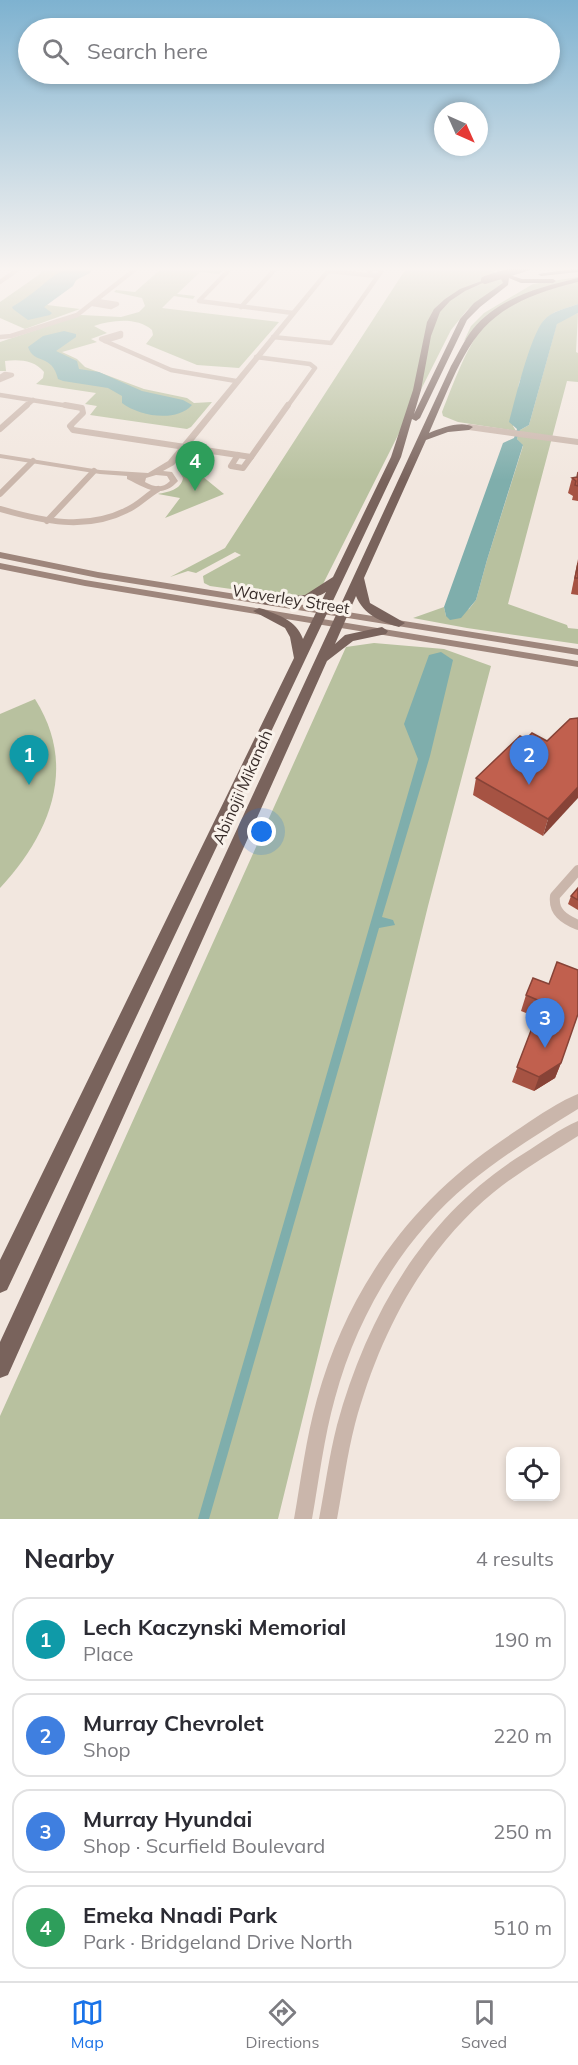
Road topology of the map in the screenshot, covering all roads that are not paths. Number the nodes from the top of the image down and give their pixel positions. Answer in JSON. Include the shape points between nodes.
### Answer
{"nodes":[{"id":1,"x":273,"y":338,"type":"joint"},
{"id":2,"x":335,"y":338,"type":"edge"},
{"id":3,"x":427,"y":338,"type":"edge"},
{"id":4,"x":455,"y":338,"type":"edge"},
{"id":5,"x":463,"y":338,"type":"edge"},
{"id":6,"x":471,"y":338,"type":"edge"},
{"id":7,"x":105,"y":341,"type":"dead end"},
{"id":8,"x":256,"y":357,"type":"junction"},
{"id":9,"x":450,"y":377,"type":"junction"},
{"id":10,"x":236,"y":381,"type":"junction"},
{"id":11,"x":0,"y":395,"type":"edge"},
{"id":12,"x":33,"y":400,"type":"junction"},
{"id":13,"x":434,"y":411,"type":"junction"},
{"id":14,"x":469,"y":428,"type":"junction"},
{"id":15,"x":0,"y":429,"type":"edge"},
{"id":16,"x":421,"y":439,"type":"junction"},
{"id":17,"x":578,"y":442,"type":"edge"},
{"id":18,"x":184,"y":447,"type":"junction"},
{"id":19,"x":238,"y":455,"type":"junction"},
{"id":20,"x":0,"y":456,"type":"edge"},
{"id":21,"x":250,"y":457,"type":"junction"},
{"id":22,"x":396,"y":457,"type":"junction"},
{"id":23,"x":33,"y":461,"type":"junction"},
{"id":24,"x":171,"y":463,"type":"junction"},
{"id":25,"x":94,"y":471,"type":"junction"},
{"id":26,"x":155,"y":473,"type":"junction"},
{"id":27,"x":170,"y":474,"type":"junction"},
{"id":28,"x":124,"y":475,"type":"junction"},
{"id":29,"x":147,"y":475,"type":"junction"},
{"id":30,"x":143,"y":485,"type":"junction"},
{"id":31,"x":158,"y":489,"type":"junction"},
{"id":32,"x":0,"y":494,"type":"edge"},
{"id":33,"x":142,"y":499,"type":"junction"},
{"id":34,"x":0,"y":509,"type":"edge"},
{"id":35,"x":47,"y":522,"type":"junction"},
{"id":36,"x":0,"y":555,"type":"edge"},
{"id":37,"x":0,"y":566,"type":"edge"},
{"id":38,"x":341,"y":572,"type":"junction"},
{"id":39,"x":359,"y":576,"type":"junction"},
{"id":40,"x":261,"y":606,"type":"junction"},
{"id":41,"x":320,"y":615,"type":"junction"},
{"id":42,"x":340,"y":618,"type":"junction"},
{"id":43,"x":399,"y":623,"type":"junction"},
{"id":44,"x":382,"y":631,"type":"junction"},
{"id":45,"x":578,"y":652,"type":"edge"},
{"id":46,"x":299,"y":659,"type":"junction"},
{"id":47,"x":319,"y":663,"type":"junction"},
{"id":48,"x":578,"y":664,"type":"edge"},
{"id":49,"x":578,"y":870,"type":"edge"},
{"id":50,"x":578,"y":925,"type":"edge"},
{"id":51,"x":578,"y":1101,"type":"edge"},
{"id":52,"x":578,"y":1128,"type":"edge"},
{"id":53,"x":0,"y":1283,"type":"edge"},
{"id":54,"x":0,"y":1367,"type":"edge"},
{"id":55,"x":303,"y":1519,"type":"edge"},
{"id":56,"x":328,"y":1519,"type":"edge"}],
"edges":[{"from":1,"to":2,"type":"street","via":[[331,343]]},
{"from":1,"to":8,"type":"street"},
{"from":3,"to":22,"type":"main road","name":"Abinojii Mikanah","bridge":true,"via":[[418,386]]},
{"from":4,"to":22,"type":"main road"},
{"from":5,"to":9,"type":"main road"},
{"from":6,"to":9,"type":"main road","name":"Abinojii Mikanah"},
{"from":7,"to":10,"type":"street","via":[[171,370]]},
{"from":8,"to":10,"type":"street"},
{"from":8,"to":21,"type":"street","via":[[310,364],[315,368]]},
{"from":9,"to":13,"type":"main road","name":"Abinojii Mikanah"},
{"from":10,"to":18,"type":"street"},
{"from":11,"to":12,"type":"street"},
{"from":12,"to":15,"type":"street"},
{"from":12,"to":18,"type":"street","via":[[82,408],[83,413],[70,426],[73,430]]},
{"from":13,"to":14,"type":"main road","via":[[446,421]]},
{"from":13,"to":16,"type":"main road","name":"Abinojii Mikanah"},
{"from":14,"to":16,"type":"main road","via":[[446,429]]},
{"from":14,"to":17,"type":"street"},
{"from":16,"to":39,"type":"main road","name":"Abinojii Mikanah"},
{"from":18,"to":19,"type":"street"},
{"from":18,"to":24,"type":"street"},
{"from":19,"to":21,"type":"street"},
{"from":19,"to":21,"type":"street","via":[[231,466],[235,468],[243,468]]},
{"from":20,"to":23,"type":"street"},
{"from":22,"to":38,"type":"main road","name":"Abinojii Mikanah"},
{"from":23,"to":25,"type":"street"},
{"from":23,"to":32,"type":"street"},
{"from":24,"to":26,"type":"street"},
{"from":24,"to":27,"type":"street"},
{"from":25,"to":28,"type":"street"},
{"from":25,"to":35,"type":"street"},
{"from":26,"to":27,"type":"street"},
{"from":26,"to":29,"type":"street"},
{"from":27,"to":31,"type":"street","via":[[173,483]]},
{"from":28,"to":29,"type":"street"},
{"from":28,"to":30,"type":"street"},
{"from":29,"to":30,"type":"street"},
{"from":30,"to":31,"type":"street"},
{"from":30,"to":33,"type":"street"},
{"from":31,"to":33,"type":"street"},
{"from":33,"to":35,"type":"street","via":[[127,510],[98,520],[75,524]]},
{"from":34,"to":35,"type":"street"},
{"from":36,"to":40,"type":"main road","name":"Waverley Street"},
{"from":37,"to":40,"type":"main road","name":"Waverley Street","via":[[76,582]]},
{"from":38,"to":40,"type":"main road","via":[[314,596]]},
{"from":38,"to":41,"type":"main road","name":"Abinojii Mikanah"},
{"from":39,"to":42,"type":"main road","name":"Abinojii Mikanah"},
{"from":39,"to":43,"type":"main road","via":[[361,597],[367,608]]},
{"from":40,"to":41,"type":"main road","name":"Waverley Street"},
{"from":40,"to":46,"type":"main road","via":[[294,629]]},
{"from":41,"to":42,"type":"main road","name":"Waverley Street"},
{"from":41,"to":46,"type":"main road","name":"Abinojii Mikanah"},
{"from":42,"to":43,"type":"main road","name":"Waverley Street"},
{"from":42,"to":44,"type":"main road","name":"Waverley Street"},
{"from":42,"to":47,"type":"main road","name":"Abinojii Mikanah"},
{"from":43,"to":45,"type":"main road","name":"Waverley Street"},
{"from":44,"to":47,"type":"main road","via":[[349,638]]},
{"from":44,"to":48,"type":"main road","name":"Waverley Street"},
{"from":46,"to":53,"type":"main road","name":"Abinojii Mikanah"},
{"from":47,"to":54,"type":"main road","name":"Abinojii Mikanah"},
{"from":49,"to":50,"type":"street","via":[[554,901],[559,914]]},
{"from":51,"to":55,"type":"street","via":[[482,1162],[458,1182],[416,1225],[383,1269],[327,1396]]},
{"from":52,"to":56,"type":"street","via":[[477,1197],[412,1272],[378,1337],[356,1392]]}]}
